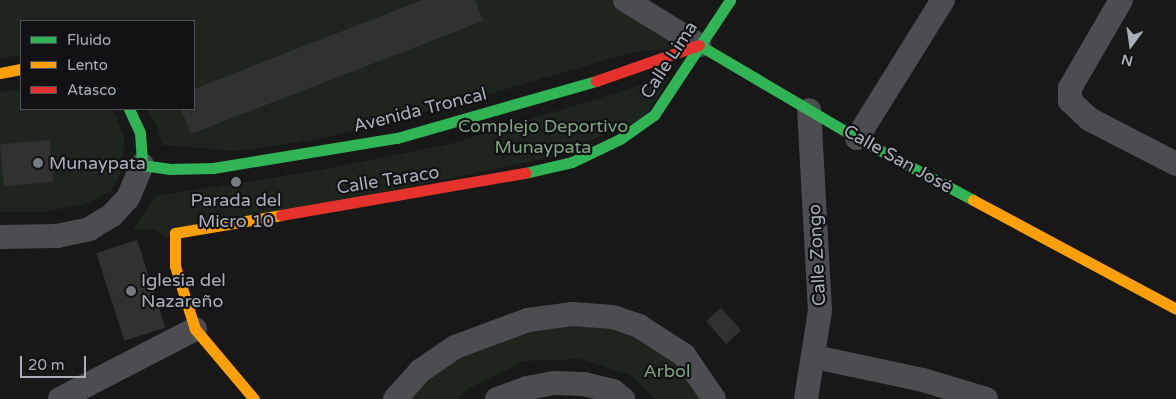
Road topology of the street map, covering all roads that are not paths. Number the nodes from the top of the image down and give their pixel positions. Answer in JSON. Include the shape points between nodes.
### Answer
{"nodes":[{"id":1,"x":625,"y":0,"type":"edge"},
{"id":2,"x":730,"y":0,"type":"edge"},
{"id":3,"x":943,"y":0,"type":"edge"},
{"id":4,"x":1120,"y":0,"type":"edge"},
{"id":5,"x":699,"y":45,"type":"junction"},
{"id":6,"x":20,"y":69,"type":"edge"},
{"id":7,"x":0,"y":73,"type":"edge"},
{"id":8,"x":129,"y":110,"type":"edge"},
{"id":9,"x":809,"y":110,"type":"junction"},
{"id":10,"x":654,"y":115,"type":"joint"},
{"id":11,"x":857,"y":138,"type":"junction"},
{"id":12,"x":1176,"y":164,"type":"edge"},
{"id":13,"x":142,"y":165,"type":"junction"},
{"id":14,"x":0,"y":237,"type":"edge"},
{"id":15,"x":1176,"y":310,"type":"edge"},
{"id":16,"x":196,"y":329,"type":"junction"},
{"id":17,"x":815,"y":357,"type":"junction"},
{"id":18,"x":60,"y":399,"type":"edge"},
{"id":19,"x":254,"y":399,"type":"edge"},
{"id":20,"x":395,"y":399,"type":"edge"},
{"id":21,"x":497,"y":399,"type":"edge"},
{"id":22,"x":624,"y":399,"type":"edge"},
{"id":23,"x":714,"y":399,"type":"edge"},
{"id":24,"x":806,"y":399,"type":"edge"},
{"id":25,"x":986,"y":399,"type":"edge"}],
"edges":[{"from":1,"to":5,"type":"street","name":"Calle San José"},
{"from":2,"to":5,"type":"street","name":"Calle Lima"},
{"from":3,"to":11,"type":"street"},
{"from":4,"to":12,"type":"street","via":[[1070,88],[1070,101],[1089,119]]},
{"from":5,"to":9,"type":"street","name":"Calle San José"},
{"from":5,"to":10,"type":"street","name":"Calle Lima"},
{"from":5,"to":13,"type":"street","name":"Avenida Troncal","via":[[602,80],[397,138],[213,168],[169,169]]},
{"from":6,"to":7,"type":"street"},
{"from":8,"to":13,"type":"street","via":[[140,133]]},
{"from":9,"to":11,"type":"street","name":"Calle San José"},
{"from":9,"to":17,"type":"street","name":"Calle Zongo","via":[[820,311]]},
{"from":10,"to":16,"type":"street","name":"Calle Taraco","via":[[620,139],[572,162],[506,178],[175,233],[175,266]]},
{"from":11,"to":15,"type":"street","name":"Calle San José"},
{"from":13,"to":14,"type":"street","via":[[128,198],[112,214],[89,229],[57,236]]},
{"from":16,"to":18,"type":"street"},
{"from":16,"to":19,"type":"street"},
{"from":17,"to":24,"type":"street","name":"Calle Zongo"},
{"from":17,"to":25,"type":"street","via":[[924,380]]},
{"from":20,"to":23,"type":"street","via":[[420,371],[455,347],[528,320],[572,314],[613,317],[639,326],[684,355]]},
{"from":21,"to":22,"type":"street","via":[[528,388],[584,384],[613,391]]}]}
